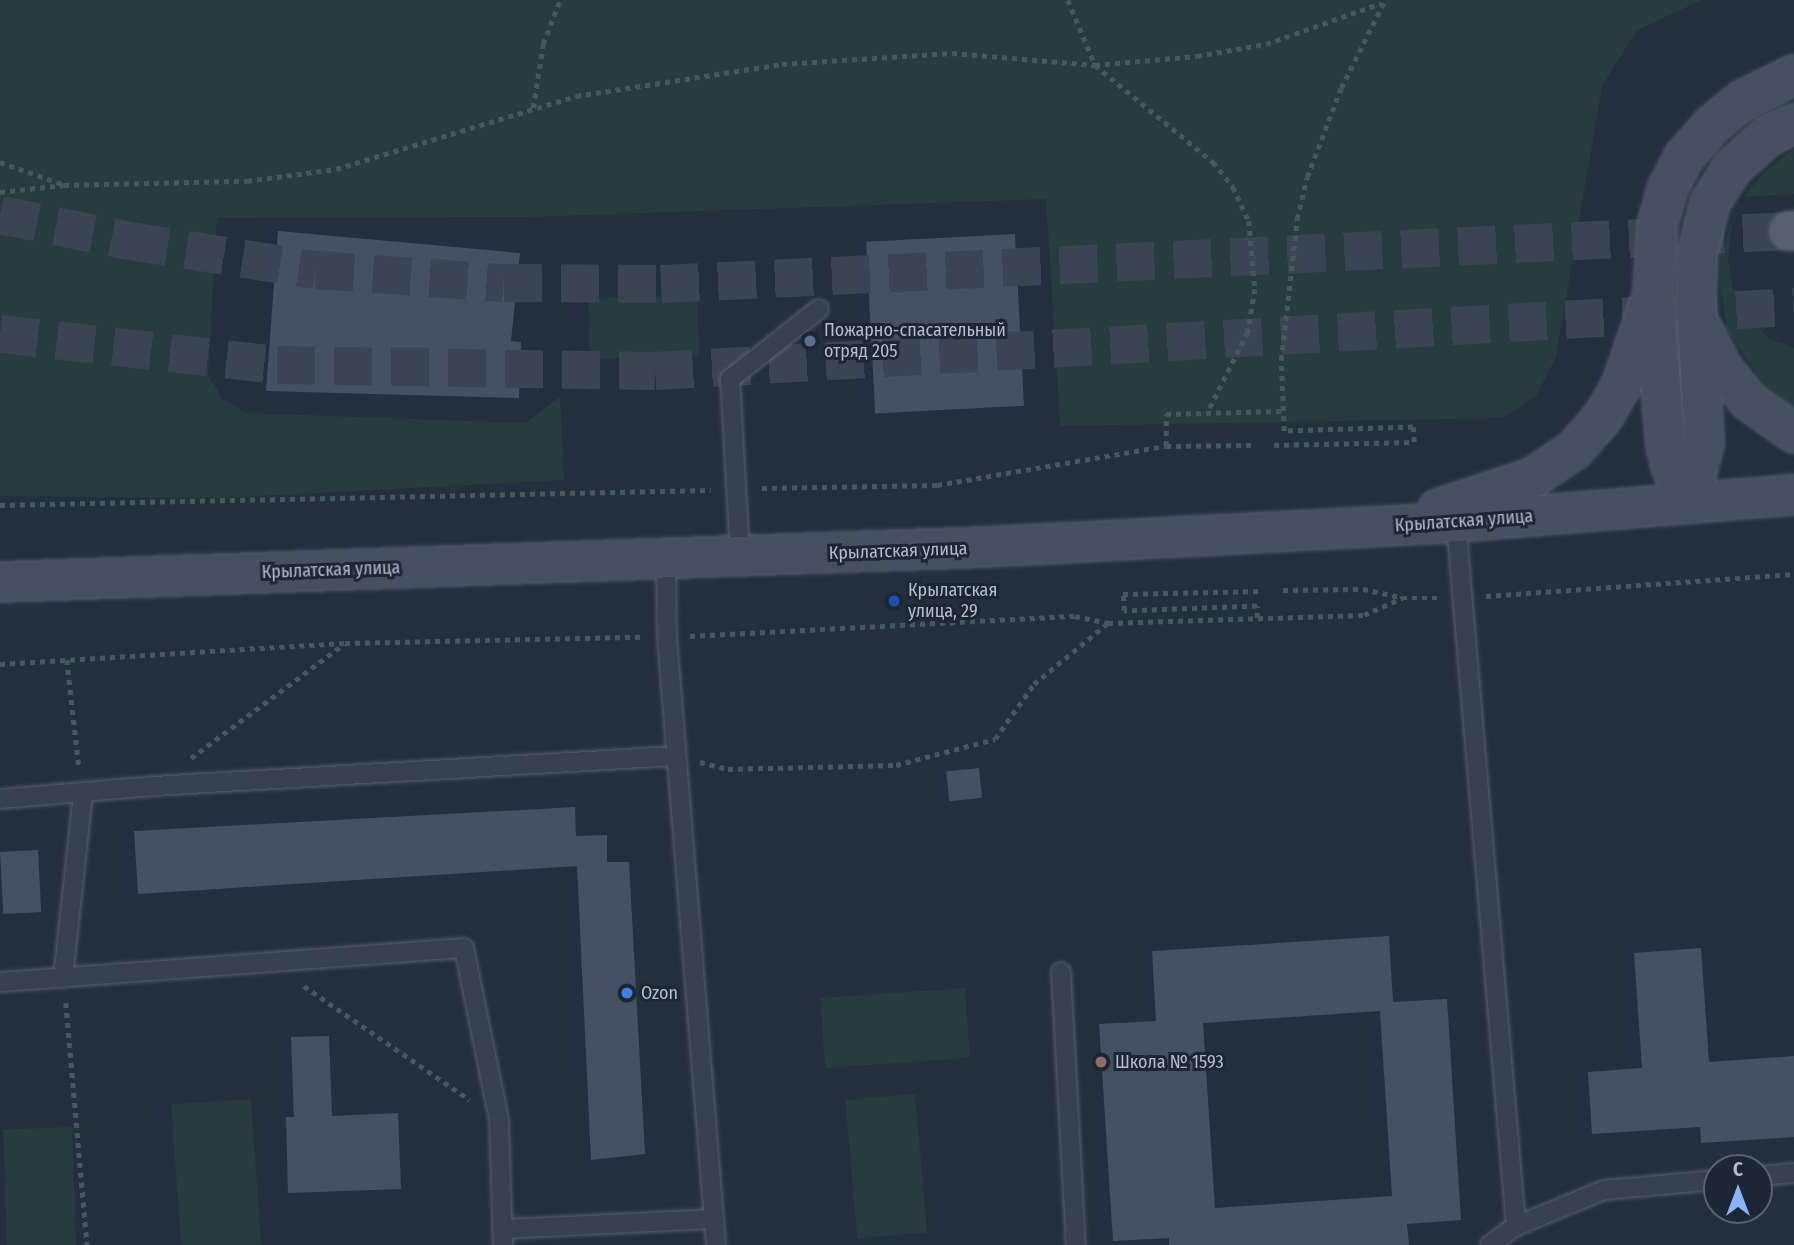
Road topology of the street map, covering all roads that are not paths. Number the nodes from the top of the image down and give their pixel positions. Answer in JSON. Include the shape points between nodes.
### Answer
{"nodes":[{"id":1,"x":1794,"y":75,"type":"edge"},
{"id":2,"x":1794,"y":124,"type":"edge"},
{"id":3,"x":1653,"y":290,"type":"junction"},
{"id":4,"x":1696,"y":293,"type":"junction"},
{"id":5,"x":819,"y":309,"type":"dead end"},
{"id":6,"x":1794,"y":433,"type":"edge"},
{"id":7,"x":1794,"y":495,"type":"edge"},
{"id":8,"x":1689,"y":502,"type":"junction"},
{"id":9,"x":1456,"y":522,"type":"junction"},
{"id":10,"x":1384,"y":527,"type":"junction"},
{"id":11,"x":740,"y":556,"type":"junction"},
{"id":12,"x":666,"y":559,"type":"junction"},
{"id":13,"x":0,"y":582,"type":"edge"},
{"id":14,"x":676,"y":756,"type":"junction"},
{"id":15,"x":83,"y":794,"type":"junction"},
{"id":16,"x":0,"y":799,"type":"edge"},
{"id":17,"x":1061,"y":972,"type":"dead end"},
{"id":18,"x":64,"y":978,"type":"junction"},
{"id":19,"x":0,"y":982,"type":"edge"},
{"id":20,"x":1794,"y":1173,"type":"edge"},
{"id":21,"x":1773,"y":1175,"type":"edge"},
{"id":22,"x":1703,"y":1181,"type":"edge"},
{"id":23,"x":711,"y":1219,"type":"junction"},
{"id":24,"x":1516,"y":1226,"type":"junction"},
{"id":25,"x":503,"y":1237,"type":"edge"},
{"id":26,"x":716,"y":1245,"type":"edge"},
{"id":27,"x":1076,"y":1245,"type":"edge"},
{"id":28,"x":1490,"y":1245,"type":"edge"}],
"edges":[{"from":1,"to":3,"type":"main road","via":[[1743,100],[1712,125],[1685,157],[1668,188],[1658,222]]},
{"from":2,"to":4,"type":"main road","via":[[1768,136],[1732,168],[1710,204],[1698,252]]},
{"from":3,"to":8,"type":"main road","via":[[1666,445]]},
{"from":3,"to":10,"type":"main road","via":[[1622,384],[1603,417],[1574,450],[1532,478]]},
{"from":4,"to":6,"type":"main road","via":[[1704,340],[1721,368],[1749,401]]},
{"from":4,"to":8,"type":"main road","via":[[1704,443]]},
{"from":5,"to":11,"type":"lane","via":[[730,379]]},
{"from":7,"to":8,"type":"main road","name":"Крылатская улица"},
{"from":8,"to":9,"type":"main road","name":"Крылатская улица"},
{"from":9,"to":10,"type":"main road","name":"Крылатская улица"},
{"from":9,"to":24,"type":"lane"},
{"from":10,"to":11,"type":"main road","name":"Крылатская улица"},
{"from":11,"to":12,"type":"main road","name":"Крылатская улица"},
{"from":12,"to":13,"type":"main road","name":"Крылатская улица"},
{"from":12,"to":14,"type":"lane"},
{"from":14,"to":15,"type":"lane"},
{"from":14,"to":23,"type":"lane"},
{"from":15,"to":16,"type":"lane"},
{"from":15,"to":18,"type":"lane"},
{"from":17,"to":27,"type":"lane"},
{"from":18,"to":19,"type":"lane"},
{"from":18,"to":25,"type":"lane","via":[[464,948],[499,1120]]},
{"from":20,"to":21,"type":"lane"},
{"from":22,"to":24,"type":"lane","via":[[1604,1190]]},
{"from":23,"to":25,"type":"lane"},
{"from":23,"to":26,"type":"lane"},
{"from":24,"to":28,"type":"lane"}]}
